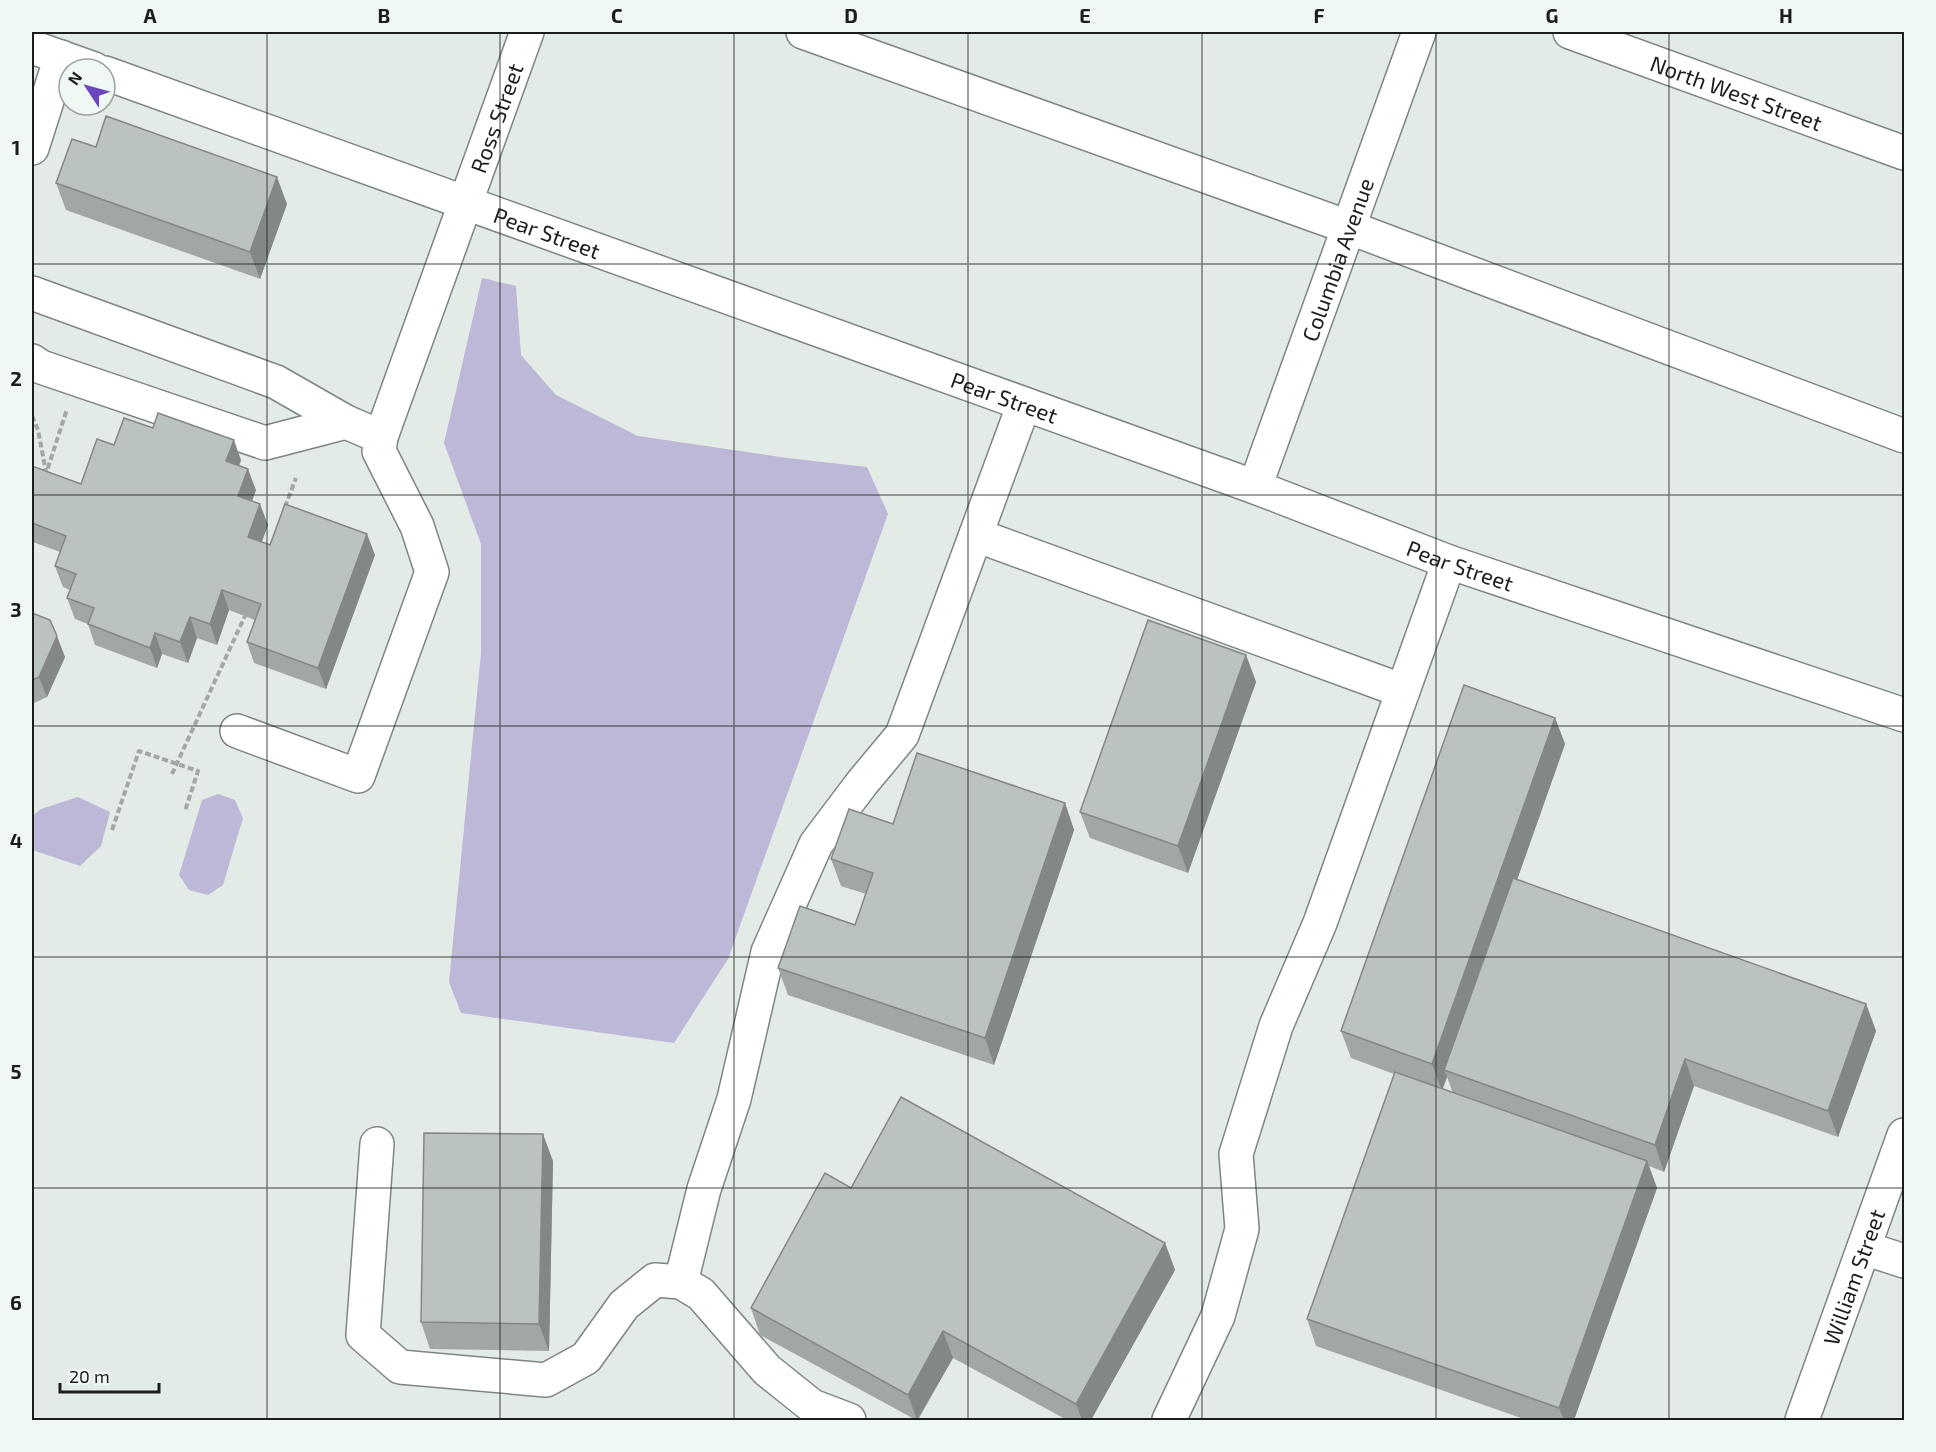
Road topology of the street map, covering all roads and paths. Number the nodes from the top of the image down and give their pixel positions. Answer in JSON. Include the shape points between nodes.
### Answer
{"nodes":[{"id":1,"x":527,"y":32,"type":"edge"},
{"id":2,"x":803,"y":32,"type":"edge"},
{"id":3,"x":1419,"y":32,"type":"edge"},
{"id":4,"x":1570,"y":32,"type":"edge"},
{"id":5,"x":46,"y":52,"type":"edge"},
{"id":6,"x":117,"y":77,"type":"edge"},
{"id":7,"x":32,"y":147,"type":"edge"},
{"id":8,"x":1905,"y":153,"type":"edge"},
{"id":9,"x":466,"y":203,"type":"junction"},
{"id":10,"x":1348,"y":227,"type":"junction"},
{"id":11,"x":32,"y":293,"type":"edge"},
{"id":12,"x":32,"y":361,"type":"edge"},
{"id":13,"x":1024,"y":404,"type":"junction"},
{"id":14,"x":67,"y":408,"type":"dead end"},
{"id":15,"x":32,"y":416,"type":"edge"},
{"id":16,"x":346,"y":422,"type":"junction"},
{"id":17,"x":1905,"y":436,"type":"edge"},
{"id":18,"x":381,"y":437,"type":"junction"},
{"id":19,"x":46,"y":472,"type":"junction"},
{"id":20,"x":296,"y":478,"type":"dead end"},
{"id":21,"x":44,"y":480,"type":"edge"},
{"id":22,"x":1255,"y":487,"type":"junction"},
{"id":23,"x":285,"y":509,"type":"edge"},
{"id":24,"x":976,"y":535,"type":"junction"},
{"id":25,"x":1449,"y":562,"type":"junction"},
{"id":26,"x":245,"y":616,"type":"edge"},
{"id":27,"x":1403,"y":691,"type":"junction"},
{"id":28,"x":1905,"y":715,"type":"edge"},
{"id":29,"x":237,"y":730,"type":"dead end"},
{"id":30,"x":177,"y":764,"type":"junction"},
{"id":31,"x":172,"y":774,"type":"dead end"},
{"id":32,"x":185,"y":811,"type":"dead end"},
{"id":33,"x":112,"y":830,"type":"dead end"},
{"id":34,"x":1905,"y":1135,"type":"edge"},
{"id":35,"x":377,"y":1144,"type":"dead end"},
{"id":36,"x":1864,"y":1248,"type":"junction"},
{"id":37,"x":1905,"y":1261,"type":"edge"},
{"id":38,"x":681,"y":1282,"type":"junction"},
{"id":39,"x":849,"y":1420,"type":"edge"},
{"id":40,"x":1169,"y":1420,"type":"edge"},
{"id":41,"x":1802,"y":1420,"type":"edge"}],
"edges":[{"from":1,"to":9,"type":"street","name":"Ross Street"},
{"from":2,"to":10,"type":"street"},
{"from":3,"to":10,"type":"street","name":"Columbia Avenue"},
{"from":4,"to":8,"type":"street","name":"North West Street"},
{"from":5,"to":7,"type":"street"},
{"from":6,"to":9,"type":"street","name":"Pear Street"},
{"from":9,"to":13,"type":"street","name":"Pear Street"},
{"from":9,"to":18,"type":"street","name":"Ross Street"},
{"from":10,"to":17,"type":"street"},
{"from":10,"to":22,"type":"street","name":"Columbia Avenue"},
{"from":11,"to":16,"type":"street","via":[[276,382]]},
{"from":12,"to":16,"type":"street","via":[[265,443]]},
{"from":13,"to":22,"type":"street","name":"Pear Street"},
{"from":13,"to":24,"type":"street"},
{"from":14,"to":19,"type":"path"},
{"from":15,"to":19,"type":"path"},
{"from":16,"to":18,"type":"street"},
{"from":18,"to":29,"type":"street","via":[[380,451],[417,526],[432,572],[358,776]]},
{"from":19,"to":21,"type":"path"},
{"from":20,"to":23,"type":"path"},
{"from":22,"to":25,"type":"street","name":"Pear Street"},
{"from":24,"to":27,"type":"street"},
{"from":24,"to":38,"type":"street","via":[[902,735],[816,844],[768,952],[734,1099],[705,1188]]},
{"from":25,"to":27,"type":"street"},
{"from":25,"to":28,"type":"street","name":"Pear Street"},
{"from":26,"to":30,"type":"path"},
{"from":27,"to":40,"type":"street","via":[[1320,923],[1276,1026],[1236,1154],[1242,1229],[1218,1316]]},
{"from":30,"to":31,"type":"path"},
{"from":30,"to":32,"type":"path","via":[[198,771]]},
{"from":30,"to":33,"type":"path","via":[[139,751]]},
{"from":34,"to":36,"type":"street","name":"William Street"},
{"from":35,"to":38,"type":"street","via":[[363,1335],[400,1367],[546,1380],[586,1358],[624,1305],[655,1280]]},
{"from":36,"to":37,"type":"street"},
{"from":36,"to":41,"type":"street","name":"William Street"},
{"from":38,"to":39,"type":"street","via":[[701,1294],[767,1370],[812,1406]]}]}
